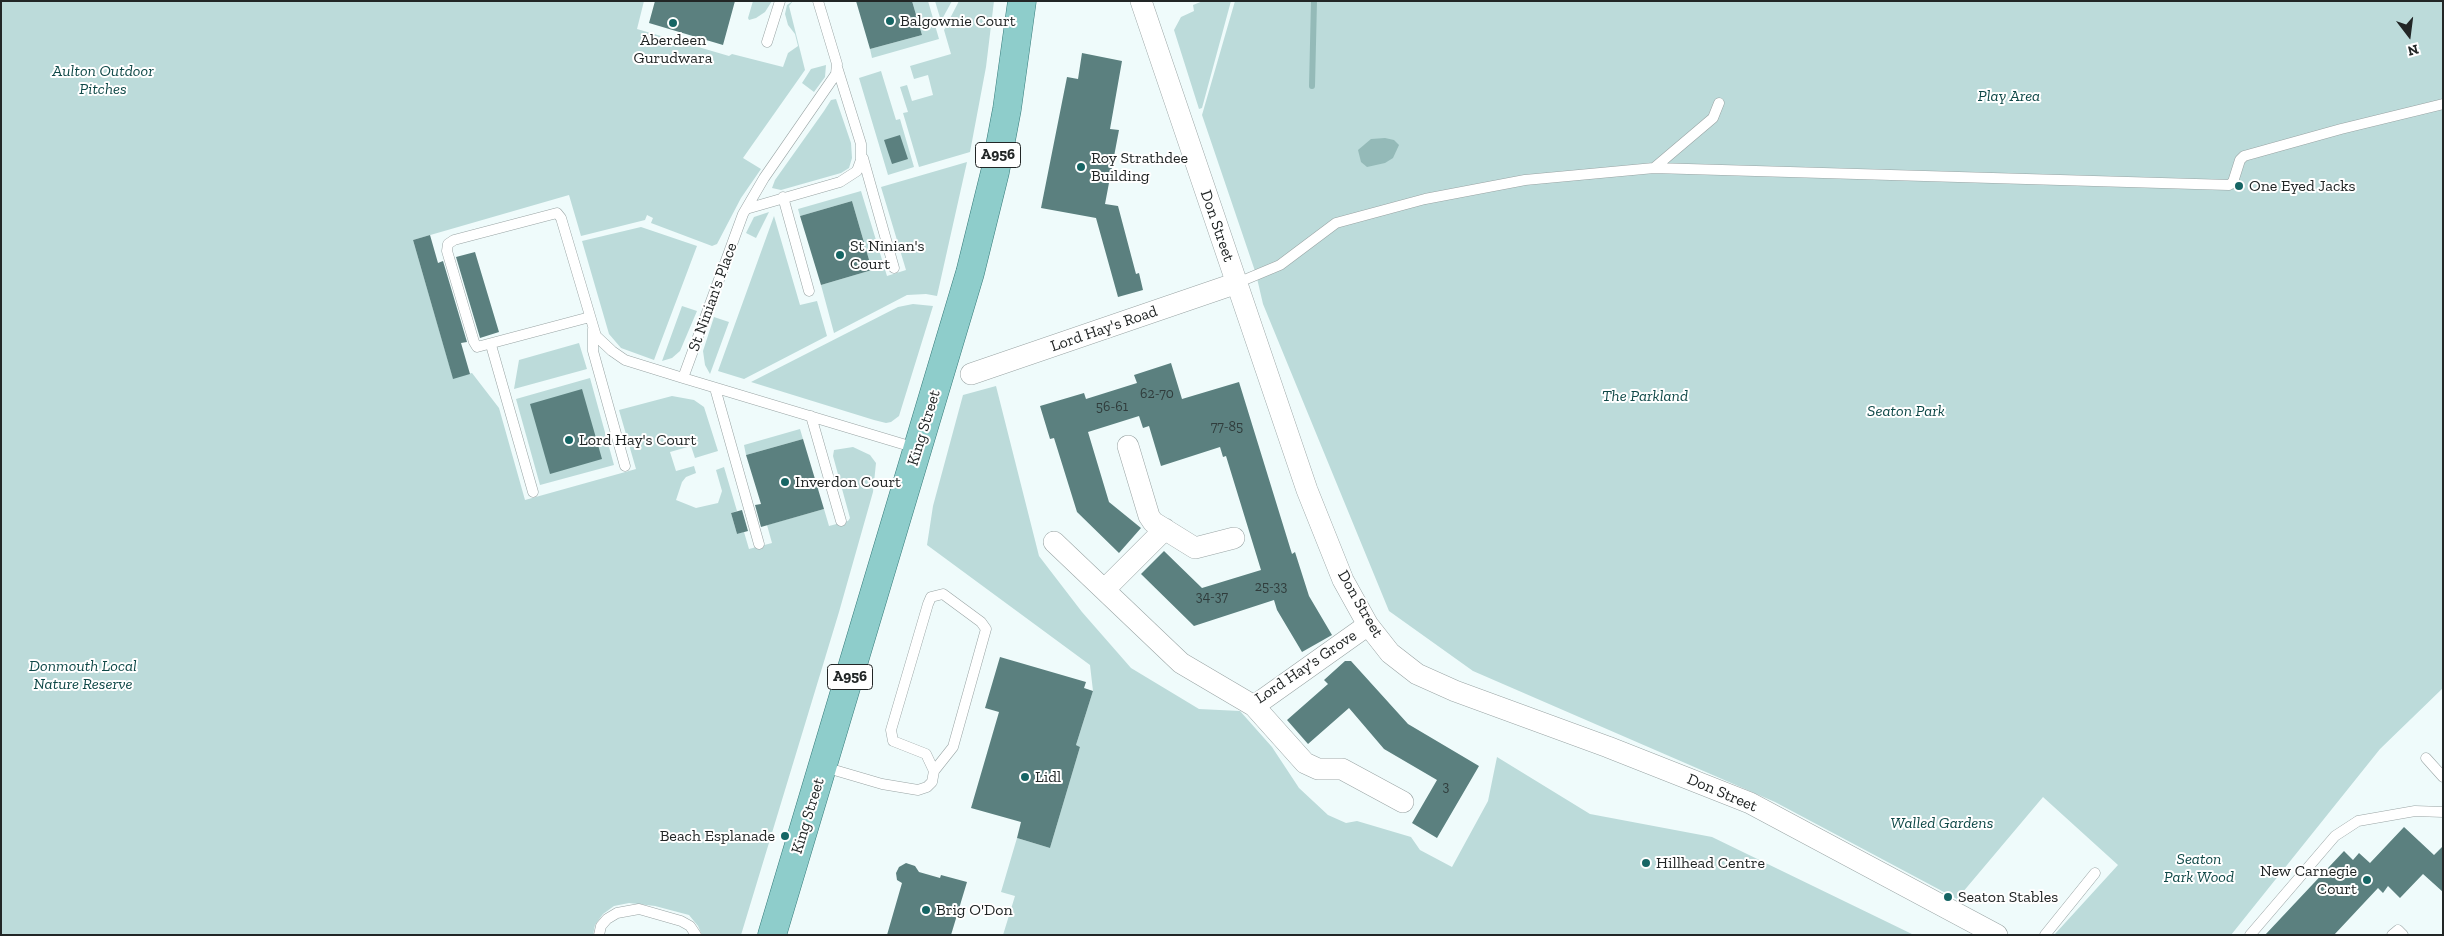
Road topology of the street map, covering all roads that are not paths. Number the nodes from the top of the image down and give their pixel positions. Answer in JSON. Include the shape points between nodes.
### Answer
{"nodes":[{"id":1,"x":780,"y":1,"type":"edge"},
{"id":2,"x":818,"y":1,"type":"edge"},
{"id":3,"x":1022,"y":1,"type":"edge"},
{"id":4,"x":1143,"y":2,"type":"edge"},
{"id":5,"x":767,"y":42,"type":"dead end"},
{"id":6,"x":837,"y":64,"type":"junction"},
{"id":7,"x":1719,"y":103,"type":"dead end"},
{"id":8,"x":2443,"y":104,"type":"edge"},
{"id":9,"x":861,"y":152,"type":"junction"},
{"id":10,"x":1654,"y":168,"type":"junction"},
{"id":11,"x":783,"y":198,"type":"junction"},
{"id":12,"x":746,"y":208,"type":"junction"},
{"id":13,"x":894,"y":268,"type":"dead end"},
{"id":14,"x":1237,"y":282,"type":"junction"},
{"id":15,"x":809,"y":291,"type":"dead end"},
{"id":16,"x":590,"y":317,"type":"junction"},
{"id":17,"x":593,"y":328,"type":"junction"},
{"id":18,"x":491,"y":344,"type":"junction"},
{"id":19,"x":971,"y":374,"type":"dead end"},
{"id":20,"x":683,"y":378,"type":"junction"},
{"id":21,"x":715,"y":388,"type":"junction"},
{"id":22,"x":812,"y":416,"type":"junction"},
{"id":23,"x":1128,"y":446,"type":"dead end"},
{"id":24,"x":918,"y":449,"type":"junction"},
{"id":25,"x":626,"y":466,"type":"dead end"},
{"id":26,"x":533,"y":492,"type":"dead end"},
{"id":27,"x":840,"y":521,"type":"dead end"},
{"id":28,"x":1165,"y":529,"type":"junction"},
{"id":29,"x":1234,"y":538,"type":"dead end"},
{"id":30,"x":1054,"y":542,"type":"dead end"},
{"id":31,"x":759,"y":544,"type":"dead end"},
{"id":32,"x":1105,"y":588,"type":"junction"},
{"id":33,"x":1368,"y":625,"type":"junction"},
{"id":34,"x":1254,"y":706,"type":"junction"},
{"id":35,"x":2426,"y":758,"type":"dead end"},
{"id":36,"x":823,"y":767,"type":"junction"},
{"id":37,"x":934,"y":771,"type":"junction"},
{"id":38,"x":2443,"y":777,"type":"edge"},
{"id":39,"x":1403,"y":802,"type":"dead end"},
{"id":40,"x":2443,"y":812,"type":"edge"},
{"id":41,"x":2095,"y":873,"type":"dead end"},
{"id":42,"x":600,"y":935,"type":"edge"},
{"id":43,"x":696,"y":935,"type":"edge"},
{"id":44,"x":772,"y":935,"type":"edge"},
{"id":45,"x":1998,"y":935,"type":"edge"},
{"id":46,"x":2045,"y":935,"type":"edge"},
{"id":47,"x":2250,"y":935,"type":"edge"},
{"id":48,"x":2392,"y":935,"type":"edge"},
{"id":49,"x":2403,"y":935,"type":"edge"}],
"edges":[{"from":1,"to":5,"type":"lane"},
{"from":2,"to":6,"type":"lane"},
{"from":3,"to":24,"type":"main road","name":"King Street","number":"A956","via":[[1014,68],[995,172],[966,289]]},
{"from":4,"to":14,"type":"street","name":"Don Street"},
{"from":6,"to":9,"type":"lane"},
{"from":6,"to":12,"type":"lane","name":"St Ninian's Place","via":[[834,79]]},
{"from":7,"to":10,"type":"lane","via":[[1713,118]]},
{"from":8,"to":10,"type":"lane","via":[[2244,156],[2229,185]]},
{"from":9,"to":11,"type":"lane","via":[[860,166],[850,178]]},
{"from":9,"to":13,"type":"lane"},
{"from":10,"to":14,"type":"lane","via":[[1525,180],[1416,201],[1336,223],[1280,265]]},
{"from":11,"to":12,"type":"lane"},
{"from":11,"to":15,"type":"lane"},
{"from":12,"to":20,"type":"lane","name":"St Ninian's Place"},
{"from":14,"to":19,"type":"street","name":"Lord Hay's Road"},
{"from":14,"to":33,"type":"street","name":"Don Street","via":[[1307,490],[1343,580]]},
{"from":16,"to":17,"type":"lane"},
{"from":16,"to":18,"type":"lane"},
{"from":16,"to":18,"type":"lane","via":[[562,218],[557,213],[454,240],[448,244],[447,251],[474,342],[480,347]]},
{"from":17,"to":20,"type":"lane","via":[[605,345],[625,360]]},
{"from":17,"to":25,"type":"lane","via":[[593,351]]},
{"from":18,"to":26,"type":"lane"},
{"from":20,"to":21,"type":"lane"},
{"from":21,"to":22,"type":"lane"},
{"from":21,"to":31,"type":"lane"},
{"from":22,"to":24,"type":"lane"},
{"from":22,"to":27,"type":"lane"},
{"from":23,"to":28,"type":"street","via":[[1150,516],[1153,522]]},
{"from":24,"to":36,"type":"main road","name":"King Street","number":"A956"},
{"from":28,"to":29,"type":"street","via":[[1195,548]]},
{"from":28,"to":32,"type":"street"},
{"from":30,"to":32,"type":"street","name":"Lord Hay's Grove"},
{"from":32,"to":34,"type":"street","name":"Lord Hay's Grove","via":[[1181,663]]},
{"from":33,"to":34,"type":"street","name":"Lord Hay's Grove"},
{"from":33,"to":45,"type":"street","name":"Don Street","via":[[1390,653],[1417,674],[1750,803]]},
{"from":34,"to":39,"type":"street","via":[[1305,763],[1318,768],[1342,769]]},
{"from":35,"to":38,"type":"lane"},
{"from":36,"to":37,"type":"lane","via":[[882,784],[918,790],[932,782]]},
{"from":36,"to":44,"type":"main road","name":"King Street","number":"A956"},
{"from":37,"to":37,"type":"lane","via":[[926,754],[893,741],[891,730],[928,604],[931,598],[943,594],[986,629],[953,747]]},
{"from":40,"to":47,"type":"lane","via":[[2415,811],[2358,821],[2335,836]]},
{"from":41,"to":46,"type":"lane"},
{"from":42,"to":43,"type":"lane","via":[[601,926],[607,919],[616,913],[639,909],[681,921]]},
{"from":48,"to":49,"type":"lane","via":[[2398,930]]}]}
